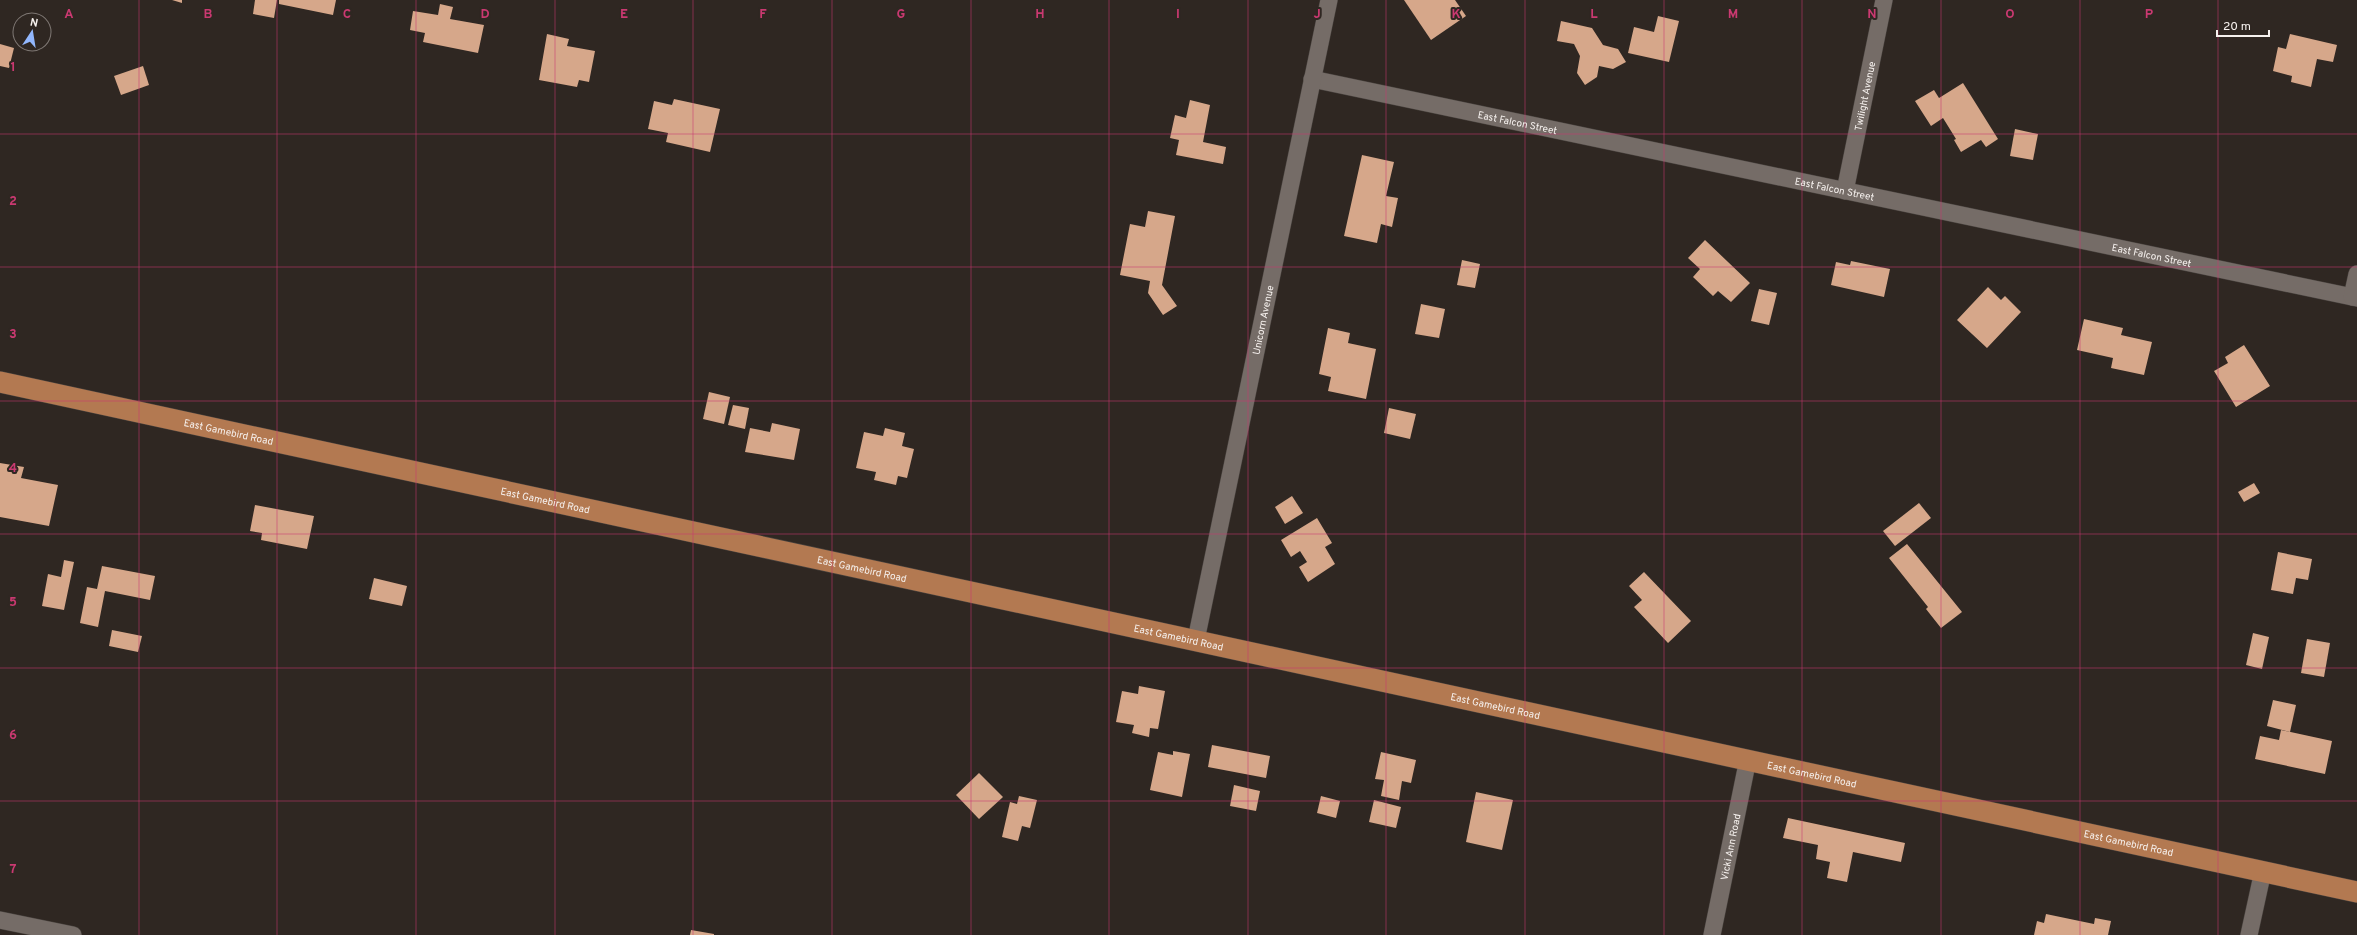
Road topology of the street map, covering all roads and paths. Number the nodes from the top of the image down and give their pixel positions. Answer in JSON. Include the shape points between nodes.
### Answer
{"nodes":[{"id":1,"x":1329,"y":0,"type":"edge"},
{"id":2,"x":1884,"y":0,"type":"edge"},
{"id":3,"x":1312,"y":79,"type":"junction"},
{"id":4,"x":1844,"y":191,"type":"junction"},
{"id":5,"x":2357,"y":274,"type":"edge"},
{"id":6,"x":2355,"y":298,"type":"edge"},
{"id":7,"x":0,"y":382,"type":"edge"},
{"id":8,"x":1196,"y":640,"type":"junction"},
{"id":9,"x":1748,"y":759,"type":"junction"},
{"id":10,"x":2263,"y":871,"type":"junction"},
{"id":11,"x":2357,"y":892,"type":"edge"},
{"id":12,"x":0,"y":920,"type":"edge"},
{"id":13,"x":73,"y":935,"type":"edge"},
{"id":14,"x":1712,"y":935,"type":"edge"},
{"id":15,"x":2249,"y":935,"type":"edge"}],
"edges":[{"from":1,"to":3,"type":"street","name":"Unicorn Avenue"},
{"from":2,"to":4,"type":"street","name":"Twilight Avenue"},
{"from":3,"to":4,"type":"street","name":"East Falcon Street"},
{"from":3,"to":8,"type":"street","name":"Unicorn Avenue"},
{"from":4,"to":6,"type":"street","name":"East Falcon Street"},
{"from":5,"to":6,"type":"street"},
{"from":7,"to":8,"type":"main road","name":"East Gamebird Road"},
{"from":8,"to":9,"type":"main road","name":"East Gamebird Road"},
{"from":9,"to":10,"type":"main road","name":"East Gamebird Road"},
{"from":9,"to":14,"type":"street","name":"Vicki Ann Road"},
{"from":10,"to":11,"type":"main road","name":"East Gamebird Road"},
{"from":10,"to":15,"type":"street"},
{"from":12,"to":13,"type":"street"}]}
